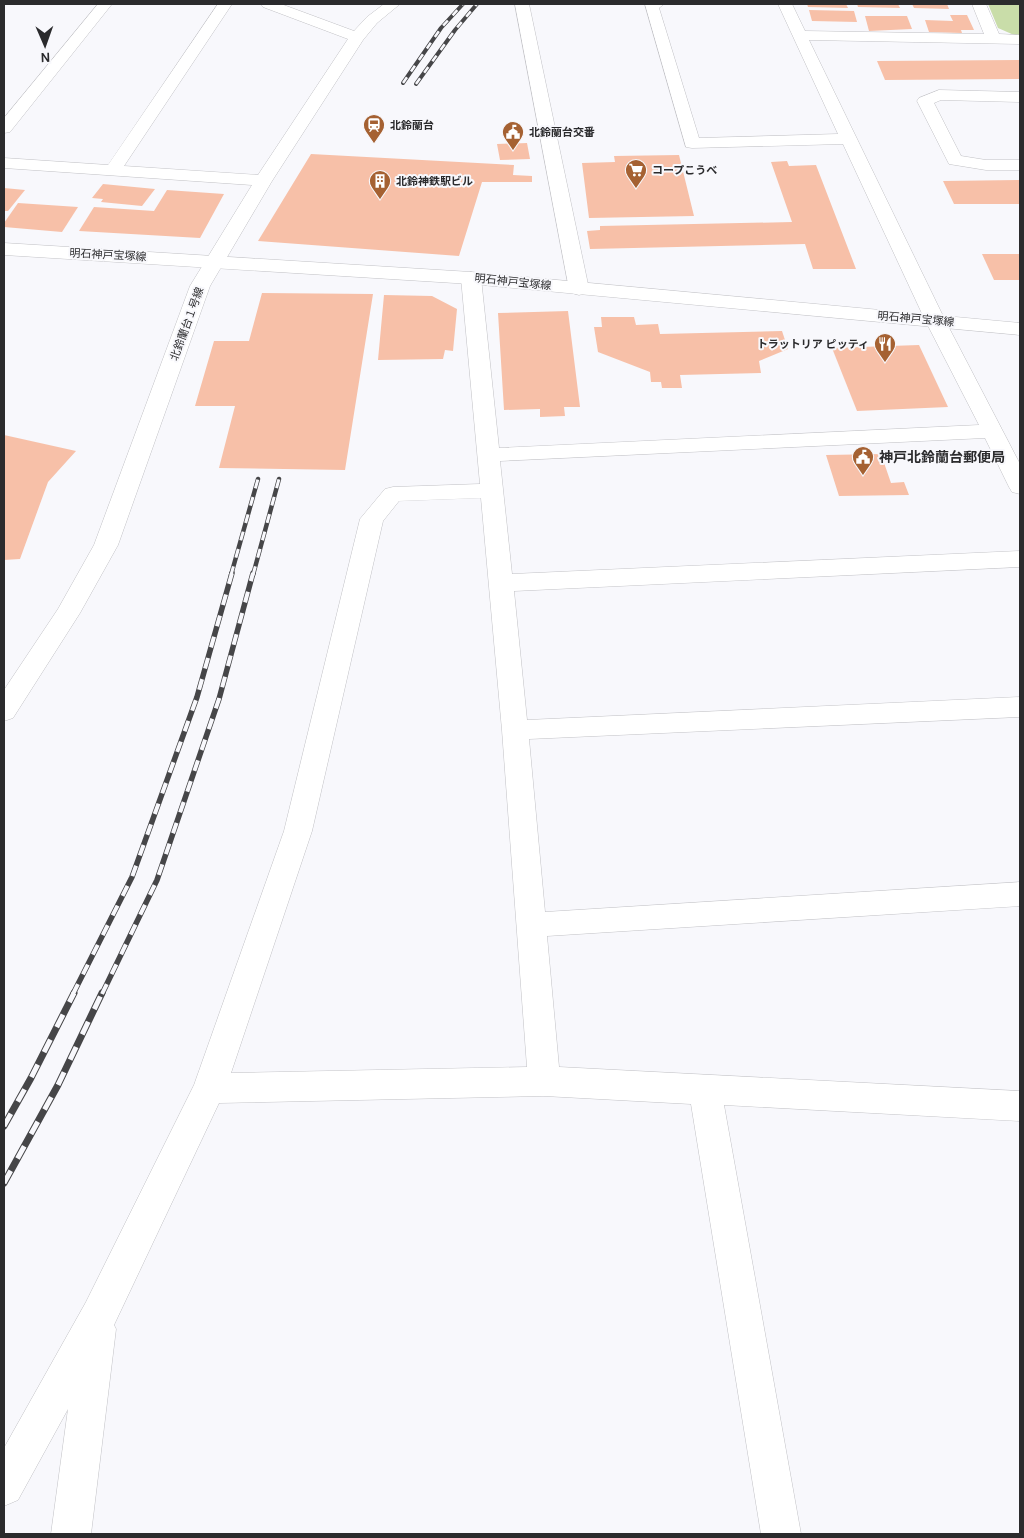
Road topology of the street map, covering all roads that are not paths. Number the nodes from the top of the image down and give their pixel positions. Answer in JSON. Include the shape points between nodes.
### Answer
{"nodes":[{"id":1,"x":105,"y":4,"type":"edge"},
{"id":2,"x":225,"y":4,"type":"edge"},
{"id":3,"x":268,"y":4,"type":"edge"},
{"id":4,"x":393,"y":4,"type":"edge"},
{"id":5,"x":522,"y":4,"type":"edge"},
{"id":6,"x":657,"y":4,"type":"edge"},
{"id":7,"x":785,"y":4,"type":"edge"},
{"id":8,"x":979,"y":4,"type":"edge"},
{"id":9,"x":800,"y":35,"type":"junction"},
{"id":10,"x":357,"y":37,"type":"junction"},
{"id":11,"x":993,"y":38,"type":"junction"},
{"id":12,"x":1020,"y":39,"type":"edge"},
{"id":13,"x":1020,"y":96,"type":"edge"},
{"id":14,"x":4,"y":128,"type":"edge"},
{"id":15,"x":849,"y":138,"type":"junction"},
{"id":16,"x":4,"y":163,"type":"edge"},
{"id":17,"x":1020,"y":165,"type":"edge"},
{"id":18,"x":113,"y":170,"type":"junction"},
{"id":19,"x":263,"y":181,"type":"junction"},
{"id":20,"x":4,"y":249,"type":"edge"},
{"id":21,"x":215,"y":261,"type":"junction"},
{"id":22,"x":471,"y":278,"type":"junction"},
{"id":23,"x":579,"y":289,"type":"junction"},
{"id":24,"x":935,"y":320,"type":"junction"},
{"id":25,"x":1020,"y":329,"type":"edge"},
{"id":26,"x":993,"y":431,"type":"junction"},
{"id":27,"x":489,"y":455,"type":"junction"},
{"id":28,"x":1020,"y":487,"type":"edge"},
{"id":29,"x":492,"y":491,"type":"junction"},
{"id":30,"x":1020,"y":559,"type":"edge"},
{"id":31,"x":501,"y":583,"type":"junction"},
{"id":32,"x":1020,"y":707,"type":"edge"},
{"id":33,"x":4,"y":711,"type":"edge"},
{"id":34,"x":515,"y":730,"type":"junction"},
{"id":35,"x":1020,"y":894,"type":"edge"},
{"id":36,"x":532,"y":925,"type":"junction"},
{"id":37,"x":544,"y":1081,"type":"junction"},
{"id":38,"x":209,"y":1088,"type":"junction"},
{"id":39,"x":705,"y":1090,"type":"junction"},
{"id":40,"x":1020,"y":1106,"type":"edge"},
{"id":41,"x":99,"y":1315,"type":"junction"},
{"id":42,"x":4,"y":1486,"type":"edge"},
{"id":43,"x":71,"y":1534,"type":"edge"},
{"id":44,"x":781,"y":1534,"type":"edge"}],
"edges":[{"from":1,"to":14,"type":"street"},
{"from":2,"to":18,"type":"street"},
{"from":3,"to":10,"type":"street"},
{"from":4,"to":10,"type":"street","name":"北鈴蘭台１号線"},
{"from":5,"to":23,"type":"street"},
{"from":6,"to":15,"type":"street","via":[[651,5],[692,143]]},
{"from":7,"to":9,"type":"street"},
{"from":8,"to":11,"type":"street"},
{"from":9,"to":11,"type":"street"},
{"from":9,"to":15,"type":"street"},
{"from":10,"to":19,"type":"street","name":"北鈴蘭台１号線"},
{"from":11,"to":12,"type":"street"},
{"from":13,"to":17,"type":"street","via":[[939,95],[925,100],[956,160],[986,165]]},
{"from":15,"to":24,"type":"street"},
{"from":16,"to":18,"type":"street"},
{"from":18,"to":19,"type":"street"},
{"from":19,"to":21,"type":"street","name":"北鈴蘭台１号線"},
{"from":20,"to":21,"type":"street","name":"明石神戸宝塚線"},
{"from":21,"to":22,"type":"street","name":"明石神戸宝塚線"},
{"from":21,"to":33,"type":"street","name":"北鈴蘭台１号線","via":[[200,286],[106,545],[68,613]]},
{"from":22,"to":23,"type":"street","name":"明石神戸宝塚線"},
{"from":22,"to":27,"type":"street"},
{"from":23,"to":24,"type":"street","name":"明石神戸宝塚線"},
{"from":24,"to":25,"type":"street","name":"明石神戸宝塚線"},
{"from":24,"to":26,"type":"street"},
{"from":26,"to":27,"type":"street"},
{"from":26,"to":28,"type":"street"},
{"from":27,"to":29,"type":"street"},
{"from":29,"to":31,"type":"street"},
{"from":29,"to":38,"type":"street","via":[[393,494],[372,519],[298,831]]},
{"from":30,"to":31,"type":"street"},
{"from":31,"to":34,"type":"street"},
{"from":32,"to":34,"type":"street"},
{"from":34,"to":36,"type":"street"},
{"from":35,"to":36,"type":"street"},
{"from":36,"to":37,"type":"street"},
{"from":37,"to":38,"type":"street"},
{"from":37,"to":39,"type":"street"},
{"from":38,"to":41,"type":"street"},
{"from":39,"to":40,"type":"street"},
{"from":39,"to":44,"type":"street"},
{"from":41,"to":42,"type":"street"},
{"from":41,"to":43,"type":"street"}]}
